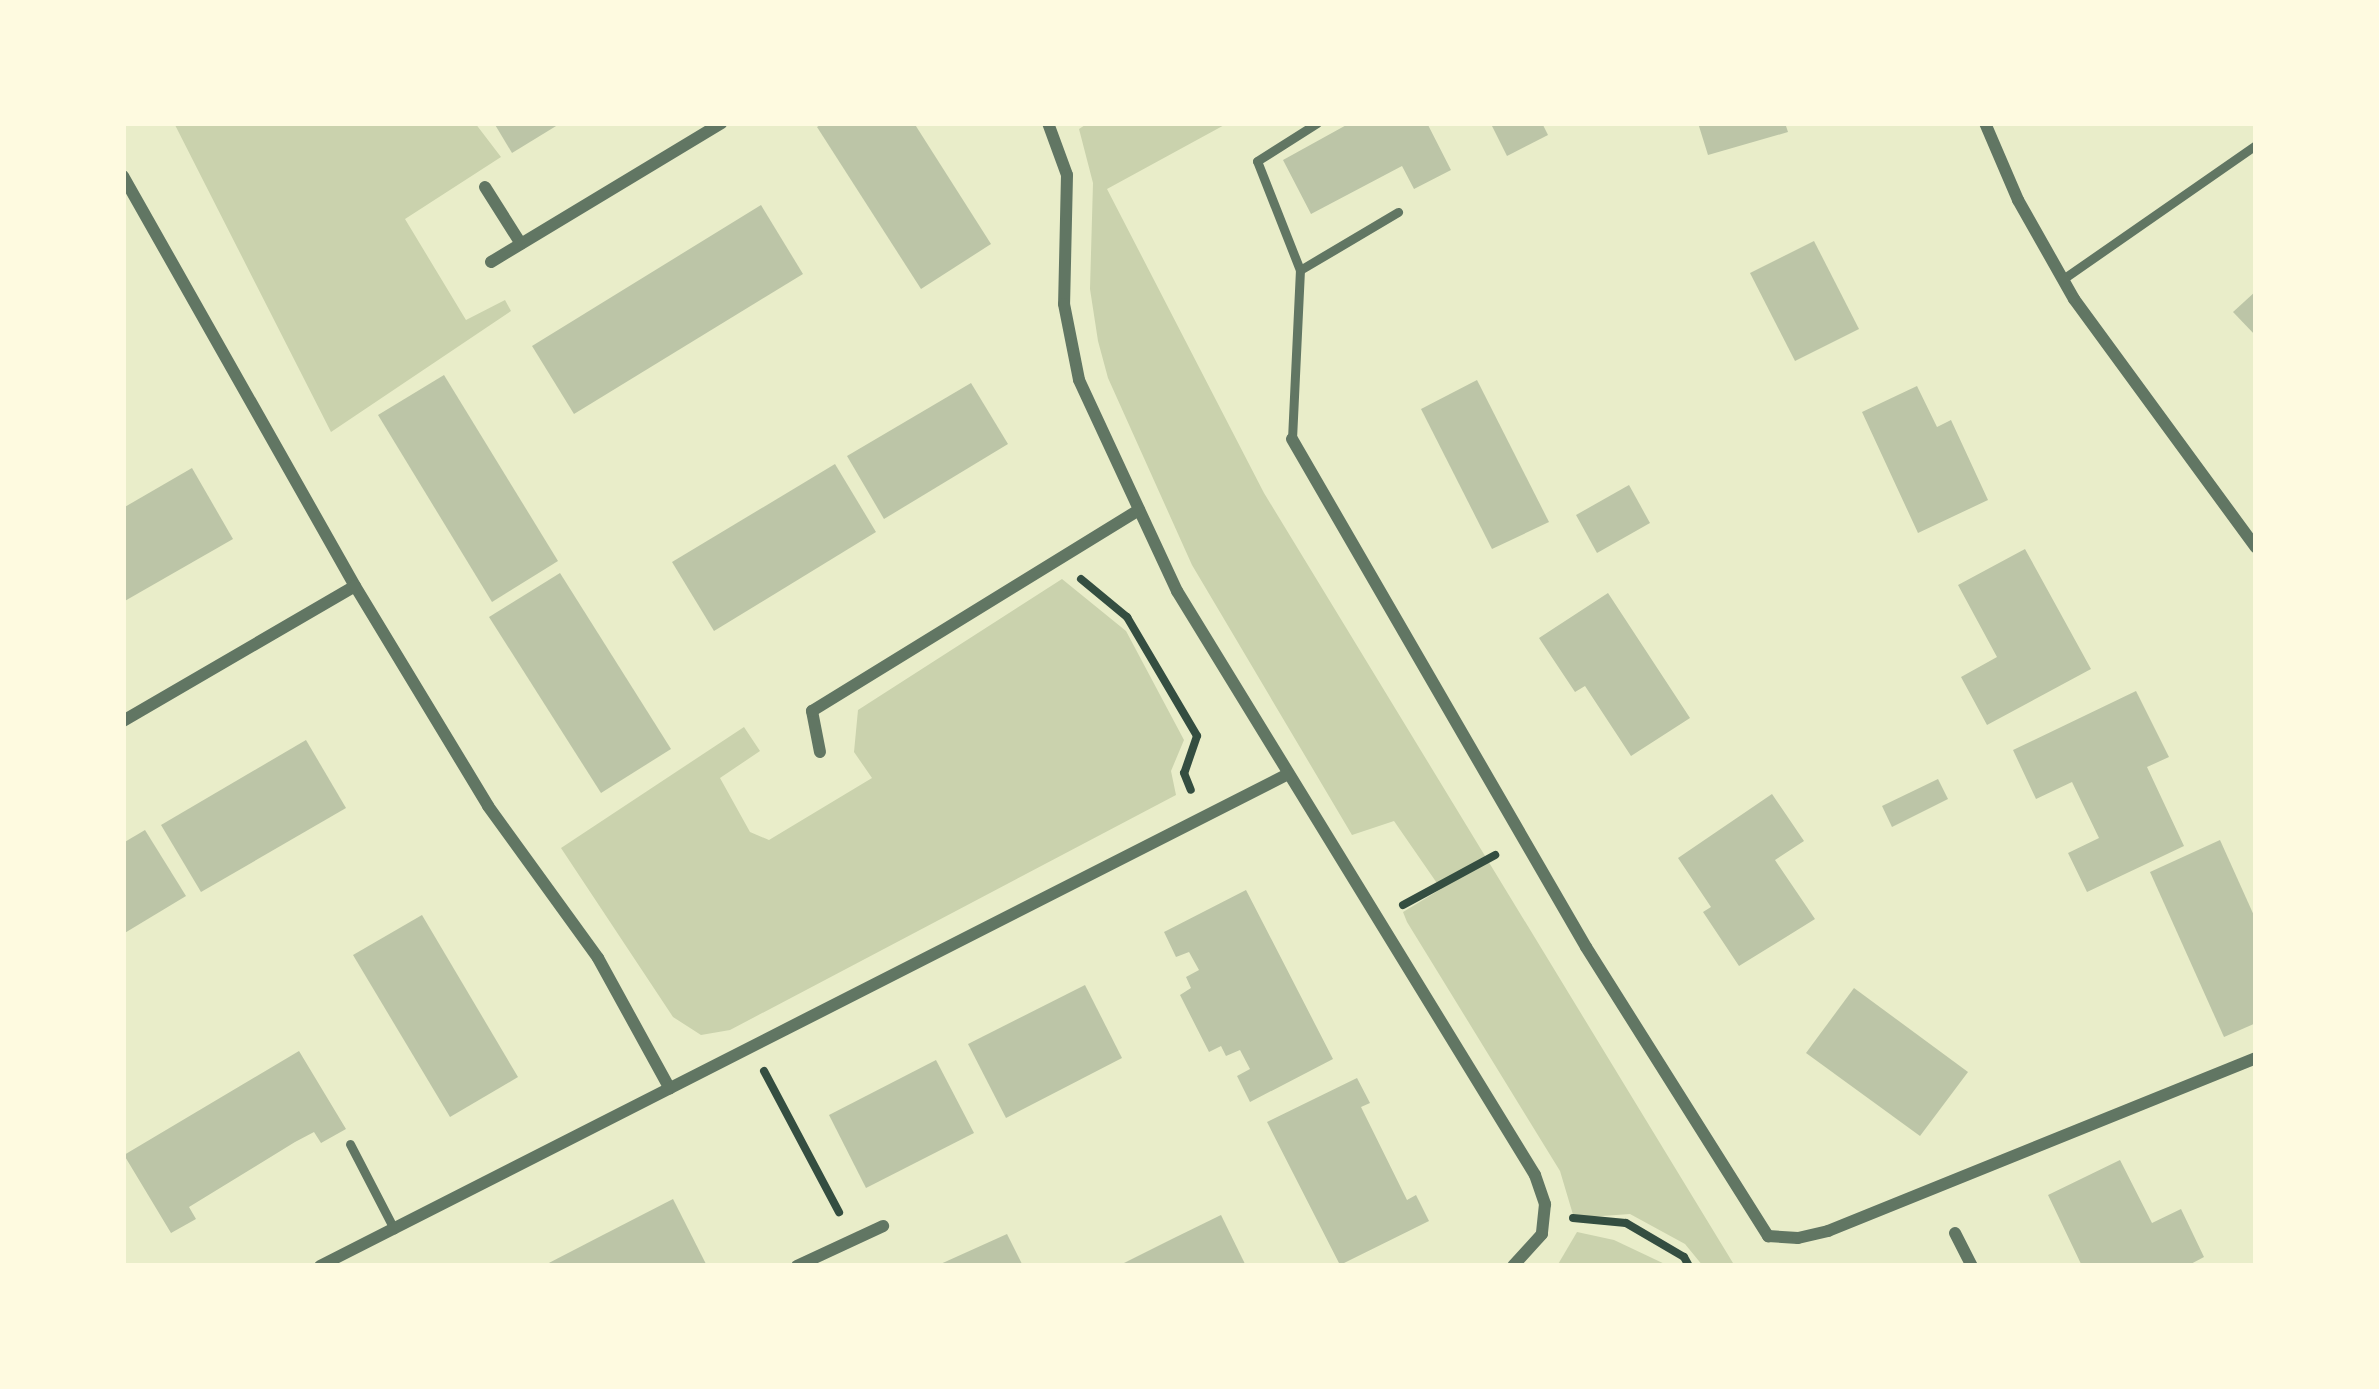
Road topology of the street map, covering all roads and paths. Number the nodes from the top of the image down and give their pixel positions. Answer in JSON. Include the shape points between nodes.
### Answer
{"nodes":[{"id":1,"x":722,"y":123,"type":"edge"},
{"id":2,"x":1048,"y":123,"type":"edge"},
{"id":3,"x":1317,"y":123,"type":"edge"},
{"id":4,"x":1984,"y":123,"type":"edge"},
{"id":5,"x":2256,"y":145,"type":"edge"},
{"id":6,"x":123,"y":176,"type":"edge"},
{"id":7,"x":485,"y":187,"type":"dead end"},
{"id":8,"x":1398,"y":212,"type":"dead end"},
{"id":9,"x":521,"y":244,"type":"junction"},
{"id":10,"x":491,"y":262,"type":"dead end"},
{"id":11,"x":1300,"y":270,"type":"junction"},
{"id":12,"x":2062,"y":279,"type":"junction"},
{"id":13,"x":1292,"y":439,"type":"joint"},
{"id":14,"x":1139,"y":510,"type":"junction"},
{"id":15,"x":2256,"y":548,"type":"edge"},
{"id":16,"x":1063,"y":554,"type":"junction"},
{"id":17,"x":355,"y":586,"type":"junction"},
{"id":18,"x":123,"y":721,"type":"edge"},
{"id":19,"x":440,"y":730,"type":"junction"},
{"id":20,"x":425,"y":739,"type":"dead end"},
{"id":21,"x":820,"y":752,"type":"dead end"},
{"id":22,"x":1286,"y":775,"type":"junction"},
{"id":23,"x":1205,"y":816,"type":"junction"},
{"id":24,"x":1523,"y":840,"type":"junction"},
{"id":25,"x":1377,"y":920,"type":"junction"},
{"id":26,"x":752,"y":1047,"type":"junction"},
{"id":27,"x":2256,"y":1058,"type":"edge"},
{"id":28,"x":670,"y":1089,"type":"junction"},
{"id":29,"x":350,"y":1144,"type":"dead end"},
{"id":30,"x":1544,"y":1214,"type":"junction"},
{"id":31,"x":883,"y":1226,"type":"dead end"},
{"id":32,"x":394,"y":1229,"type":"junction"},
{"id":33,"x":1955,"y":1233,"type":"dead end"},
{"id":34,"x":854,"y":1240,"type":"junction"},
{"id":35,"x":814,"y":1262,"type":"edge"},
{"id":36,"x":320,"y":1266,"type":"edge"},
{"id":37,"x":797,"y":1266,"type":"edge"},
{"id":38,"x":1514,"y":1266,"type":"edge"},
{"id":39,"x":1689,"y":1266,"type":"edge"},
{"id":40,"x":1972,"y":1266,"type":"edge"}],
"edges":[{"from":1,"to":9,"type":"street"},
{"from":2,"to":14,"type":"street","via":[[1067,175],[1064,304],[1079,380]]},
{"from":3,"to":11,"type":"lane","via":[[1257,161]]},
{"from":4,"to":12,"type":"street"},
{"from":5,"to":12,"type":"lane"},
{"from":6,"to":17,"type":"street"},
{"from":7,"to":9,"type":"street"},
{"from":8,"to":11,"type":"lane"},
{"from":9,"to":10,"type":"street"},
{"from":11,"to":13,"type":"lane"},
{"from":12,"to":15,"type":"street"},
{"from":13,"to":24,"type":"street"},
{"from":14,"to":16,"type":"street"},
{"from":14,"to":22,"type":"street","via":[[1177,591]]},
{"from":16,"to":21,"type":"street","via":[[812,711]]},
{"from":16,"to":23,"type":"path","via":[[1072,573],[1126,617],[1197,736],[1184,773]]},
{"from":17,"to":18,"type":"street"},
{"from":17,"to":19,"type":"street"},
{"from":19,"to":20,"type":"street"},
{"from":19,"to":28,"type":"street","via":[[598,958]]},
{"from":22,"to":23,"type":"street"},
{"from":22,"to":25,"type":"street"},
{"from":23,"to":26,"type":"street"},
{"from":24,"to":25,"type":"path"},
{"from":24,"to":27,"type":"street","via":[[1768,1236],[1828,1232]]},
{"from":25,"to":30,"type":"street","via":[[1535,1175]]},
{"from":26,"to":28,"type":"street"},
{"from":26,"to":34,"type":"path"},
{"from":28,"to":32,"type":"street"},
{"from":29,"to":32,"type":"lane"},
{"from":30,"to":38,"type":"street","via":[[1541,1234]]},
{"from":30,"to":39,"type":"path","via":[[1626,1223]]},
{"from":31,"to":34,"type":"street"},
{"from":32,"to":36,"type":"street"},
{"from":33,"to":40,"type":"street"},
{"from":34,"to":35,"type":"street"},
{"from":35,"to":37,"type":"street"}]}
